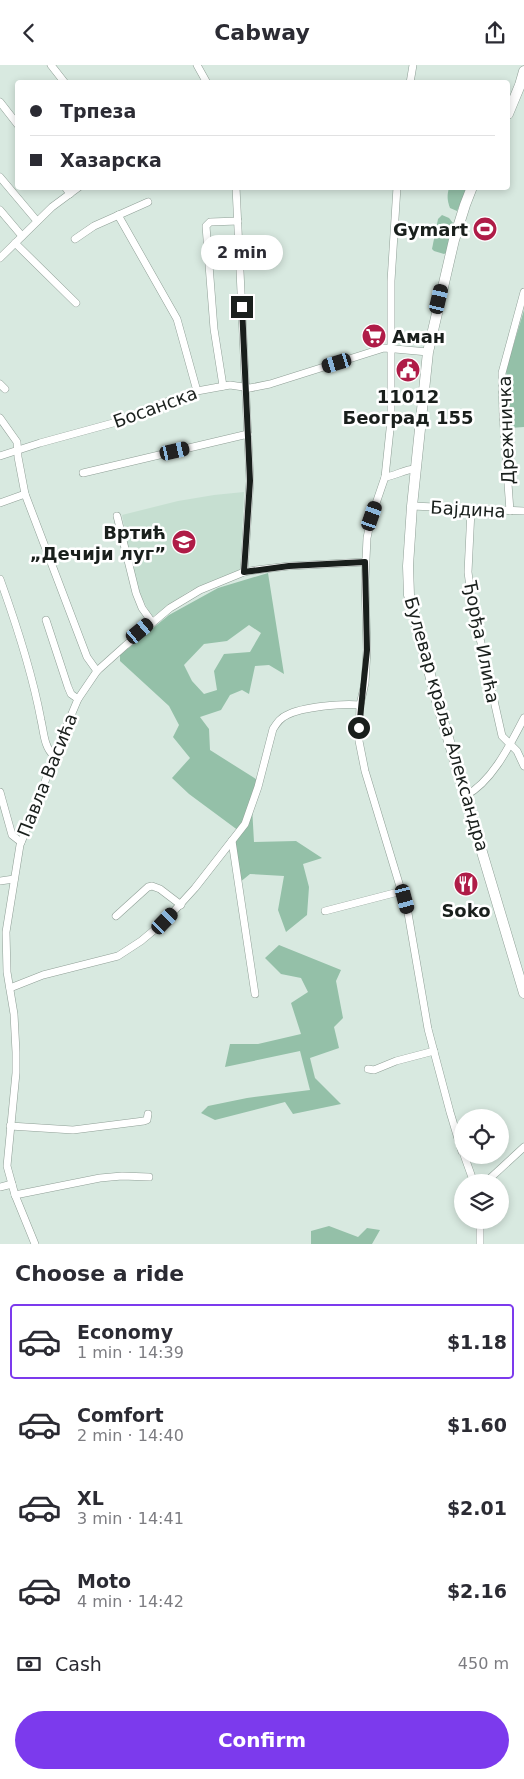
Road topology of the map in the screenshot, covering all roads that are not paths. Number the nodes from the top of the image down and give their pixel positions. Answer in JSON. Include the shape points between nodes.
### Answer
{"nodes":[{"id":1,"x":51,"y":65,"type":"edge"},
{"id":2,"x":197,"y":65,"type":"edge"},
{"id":3,"x":413,"y":65,"type":"edge"},
{"id":4,"x":524,"y":71,"type":"edge"},
{"id":5,"x":63,"y":80,"type":"edge"},
{"id":6,"x":205,"y":80,"type":"edge"},
{"id":7,"x":410,"y":80,"type":"edge"},
{"id":8,"x":0,"y":102,"type":"edge"},
{"id":9,"x":510,"y":106,"type":"edge"},
{"id":10,"x":15,"y":121,"type":"edge"},
{"id":11,"x":0,"y":177,"type":"edge"},
{"id":12,"x":236,"y":190,"type":"edge"},
{"id":13,"x":397,"y":190,"type":"edge"},
{"id":14,"x":471,"y":190,"type":"edge"},
{"id":15,"x":68,"y":191,"type":"edge"},
{"id":16,"x":148,"y":202,"type":"dead end"},
{"id":17,"x":0,"y":210,"type":"edge"},
{"id":18,"x":118,"y":215,"type":"junction"},
{"id":19,"x":37,"y":221,"type":"junction"},
{"id":20,"x":238,"y":221,"type":"junction"},
{"id":21,"x":22,"y":236,"type":"junction"},
{"id":22,"x":74,"y":239,"type":"dead end"},
{"id":23,"x":15,"y":243,"type":"junction"},
{"id":24,"x":0,"y":259,"type":"edge"},
{"id":25,"x":524,"y":292,"type":"edge"},
{"id":26,"x":76,"y":303,"type":"dead end"},
{"id":27,"x":391,"y":348,"type":"junction"},
{"id":28,"x":428,"y":351,"type":"junction"},
{"id":29,"x":223,"y":386,"type":"junction"},
{"id":30,"x":244,"y":387,"type":"junction"},
{"id":31,"x":197,"y":391,"type":"junction"},
{"id":32,"x":0,"y":418,"type":"edge"},
{"id":33,"x":248,"y":434,"type":"junction"},
{"id":34,"x":18,"y":449,"type":"junction"},
{"id":35,"x":0,"y":456,"type":"edge"},
{"id":36,"x":416,"y":469,"type":"junction"},
{"id":37,"x":83,"y":473,"type":"dead end"},
{"id":38,"x":385,"y":477,"type":"junction"},
{"id":39,"x":25,"y":494,"type":"junction"},
{"id":40,"x":0,"y":503,"type":"edge"},
{"id":41,"x":412,"y":506,"type":"junction"},
{"id":42,"x":471,"y":510,"type":"junction"},
{"id":43,"x":510,"y":511,"type":"junction"},
{"id":44,"x":524,"y":511,"type":"edge"},
{"id":45,"x":117,"y":516,"type":"dead end"},
{"id":46,"x":365,"y":562,"type":"junction"},
{"id":47,"x":244,"y":572,"type":"junction"},
{"id":48,"x":0,"y":579,"type":"edge"},
{"id":49,"x":46,"y":620,"type":"dead end"},
{"id":50,"x":152,"y":622,"type":"junction"},
{"id":51,"x":96,"y":671,"type":"junction"},
{"id":52,"x":78,"y":699,"type":"junction"},
{"id":53,"x":360,"y":705,"type":"junction"},
{"id":54,"x":524,"y":719,"type":"edge"},
{"id":55,"x":511,"y":745,"type":"junction"},
{"id":56,"x":54,"y":756,"type":"junction"},
{"id":57,"x":524,"y":766,"type":"edge"},
{"id":58,"x":0,"y":792,"type":"edge"},
{"id":59,"x":465,"y":796,"type":"junction"},
{"id":60,"x":232,"y":841,"type":"junction"},
{"id":61,"x":21,"y":842,"type":"junction"},
{"id":62,"x":14,"y":879,"type":"junction"},
{"id":63,"x":0,"y":881,"type":"edge"},
{"id":64,"x":402,"y":891,"type":"junction"},
{"id":65,"x":180,"y":905,"type":"junction"},
{"id":66,"x":325,"y":911,"type":"dead end"},
{"id":67,"x":116,"y":916,"type":"dead end"},
{"id":68,"x":10,"y":988,"type":"junction"},
{"id":69,"x":524,"y":993,"type":"edge"},
{"id":70,"x":255,"y":994,"type":"dead end"},
{"id":71,"x":434,"y":1051,"type":"junction"},
{"id":72,"x":368,"y":1069,"type":"dead end"},
{"id":73,"x":148,"y":1114,"type":"dead end"},
{"id":74,"x":454,"y":1124,"type":"edge"},
{"id":75,"x":10,"y":1126,"type":"junction"},
{"id":76,"x":524,"y":1147,"type":"edge"},
{"id":77,"x":495,"y":1174,"type":"edge"},
{"id":78,"x":149,"y":1177,"type":"dead end"},
{"id":79,"x":12,"y":1184,"type":"junction"},
{"id":80,"x":0,"y":1187,"type":"edge"},
{"id":81,"x":15,"y":1195,"type":"junction"},
{"id":82,"x":480,"y":1229,"type":"edge"},
{"id":83,"x":35,"y":1244,"type":"edge"},
{"id":84,"x":480,"y":1244,"type":"edge"}],
"edges":[{"from":1,"to":5,"type":"street"},
{"from":2,"to":6,"type":"street"},
{"from":3,"to":7,"type":"street"},
{"from":4,"to":9,"type":"main road"},
{"from":8,"to":10,"type":"street"},
{"from":11,"to":19,"type":"street"},
{"from":12,"to":20,"type":"street"},
{"from":13,"to":27,"type":"street"},
{"from":14,"to":28,"type":"main road","name":"Булевар краља Александра","via":[[454,240]]},
{"from":15,"to":19,"type":"street"},
{"from":16,"to":18,"type":"street"},
{"from":17,"to":21,"type":"street"},
{"from":18,"to":22,"type":"street"},
{"from":18,"to":31,"type":"street","via":[[177,319]]},
{"from":19,"to":21,"type":"street"},
{"from":20,"to":29,"type":"street","via":[[210,222],[206,226],[214,329]]},
{"from":20,"to":30,"type":"street"},
{"from":21,"to":23,"type":"street"},
{"from":23,"to":24,"type":"street"},
{"from":23,"to":26,"type":"street"},
{"from":25,"to":43,"type":"street","name":"Дрежничка","via":[[502,373]]},
{"from":27,"to":28,"type":"street","name":"Босанска"},
{"from":27,"to":30,"type":"street","name":"Босанска","via":[[270,384]]},
{"from":27,"to":38,"type":"street","via":[[391,420]]},
{"from":28,"to":36,"type":"main road","name":"Булевар краља Александра"},
{"from":29,"to":30,"type":"street","name":"Босанска"},
{"from":29,"to":31,"type":"street","name":"Босанска"},
{"from":30,"to":33,"type":"street"},
{"from":31,"to":34,"type":"street","name":"Босанска","via":[[124,420]]},
{"from":32,"to":34,"type":"street","via":[[15,438]]},
{"from":33,"to":37,"type":"street"},
{"from":33,"to":47,"type":"street","via":[[250,481]]},
{"from":34,"to":35,"type":"street","name":"Босанска"},
{"from":34,"to":39,"type":"street"},
{"from":36,"to":38,"type":"street"},
{"from":36,"to":41,"type":"main road","name":"Булевар краља Александра"},
{"from":38,"to":46,"type":"street","via":[[369,527]]},
{"from":39,"to":40,"type":"street"},
{"from":39,"to":51,"type":"street","via":[[87,657]]},
{"from":41,"to":42,"type":"street","name":"Бајдина"},
{"from":41,"to":59,"type":"main road","name":"Булевар краља Александра","via":[[408,567],[411,605]]},
{"from":42,"to":43,"type":"street","name":"Бајдина"},
{"from":42,"to":55,"type":"street","name":"Ђорђа Илића","via":[[468,571],[472,603],[502,735]]},
{"from":43,"to":44,"type":"street","name":"Бајдина"},
{"from":45,"to":50,"type":"street","via":[[136,593]]},
{"from":46,"to":47,"type":"street","name":"Павла Васића"},
{"from":46,"to":53,"type":"street","via":[[367,650]]},
{"from":47,"to":50,"type":"street","name":"Павла Васића","via":[[190,595]]},
{"from":48,"to":56,"type":"street","via":[[33,682],[46,747]]},
{"from":49,"to":52,"type":"street","via":[[68,687]]},
{"from":50,"to":51,"type":"street","name":"Павла Васића"},
{"from":51,"to":52,"type":"street","name":"Павла Васића"},
{"from":52,"to":56,"type":"street","name":"Павла Васића"},
{"from":53,"to":60,"type":"street","via":[[342,704],[295,712],[281,718],[273,729],[248,817]]},
{"from":53,"to":64,"type":"street","via":[[361,754]]},
{"from":54,"to":55,"type":"street"},
{"from":55,"to":57,"type":"street","name":"Ђорђа Илића"},
{"from":55,"to":59,"type":"street","via":[[481,785]]},
{"from":56,"to":61,"type":"street","name":"Павла Васића"},
{"from":58,"to":61,"type":"street","via":[[12,835]]},
{"from":59,"to":69,"type":"main road","name":"Булевар краља Александра"},
{"from":60,"to":65,"type":"street"},
{"from":60,"to":70,"type":"street"},
{"from":61,"to":62,"type":"street","name":"Павла Васића"},
{"from":62,"to":63,"type":"street"},
{"from":62,"to":68,"type":"street","name":"Павла Васића","via":[[6,932]]},
{"from":64,"to":66,"type":"street"},
{"from":64,"to":71,"type":"street"},
{"from":65,"to":67,"type":"street","via":[[152,886]]},
{"from":65,"to":68,"type":"street","via":[[141,941],[118,956],[43,975]]},
{"from":68,"to":75,"type":"street","name":"Павла Васића","via":[[16,1073]]},
{"from":71,"to":72,"type":"street","via":[[374,1070]]},
{"from":71,"to":74,"type":"street"},
{"from":73,"to":75,"type":"street","via":[[144,1121],[73,1130]]},
{"from":75,"to":79,"type":"street","name":"Павла Васића","via":[[7,1166]]},
{"from":76,"to":77,"type":"street"},
{"from":78,"to":81,"type":"street","via":[[100,1178]]},
{"from":79,"to":80,"type":"street"},
{"from":79,"to":81,"type":"street","name":"Павла Васића"},
{"from":81,"to":83,"type":"street","name":"Павла Васића"},
{"from":82,"to":84,"type":"street"}]}
